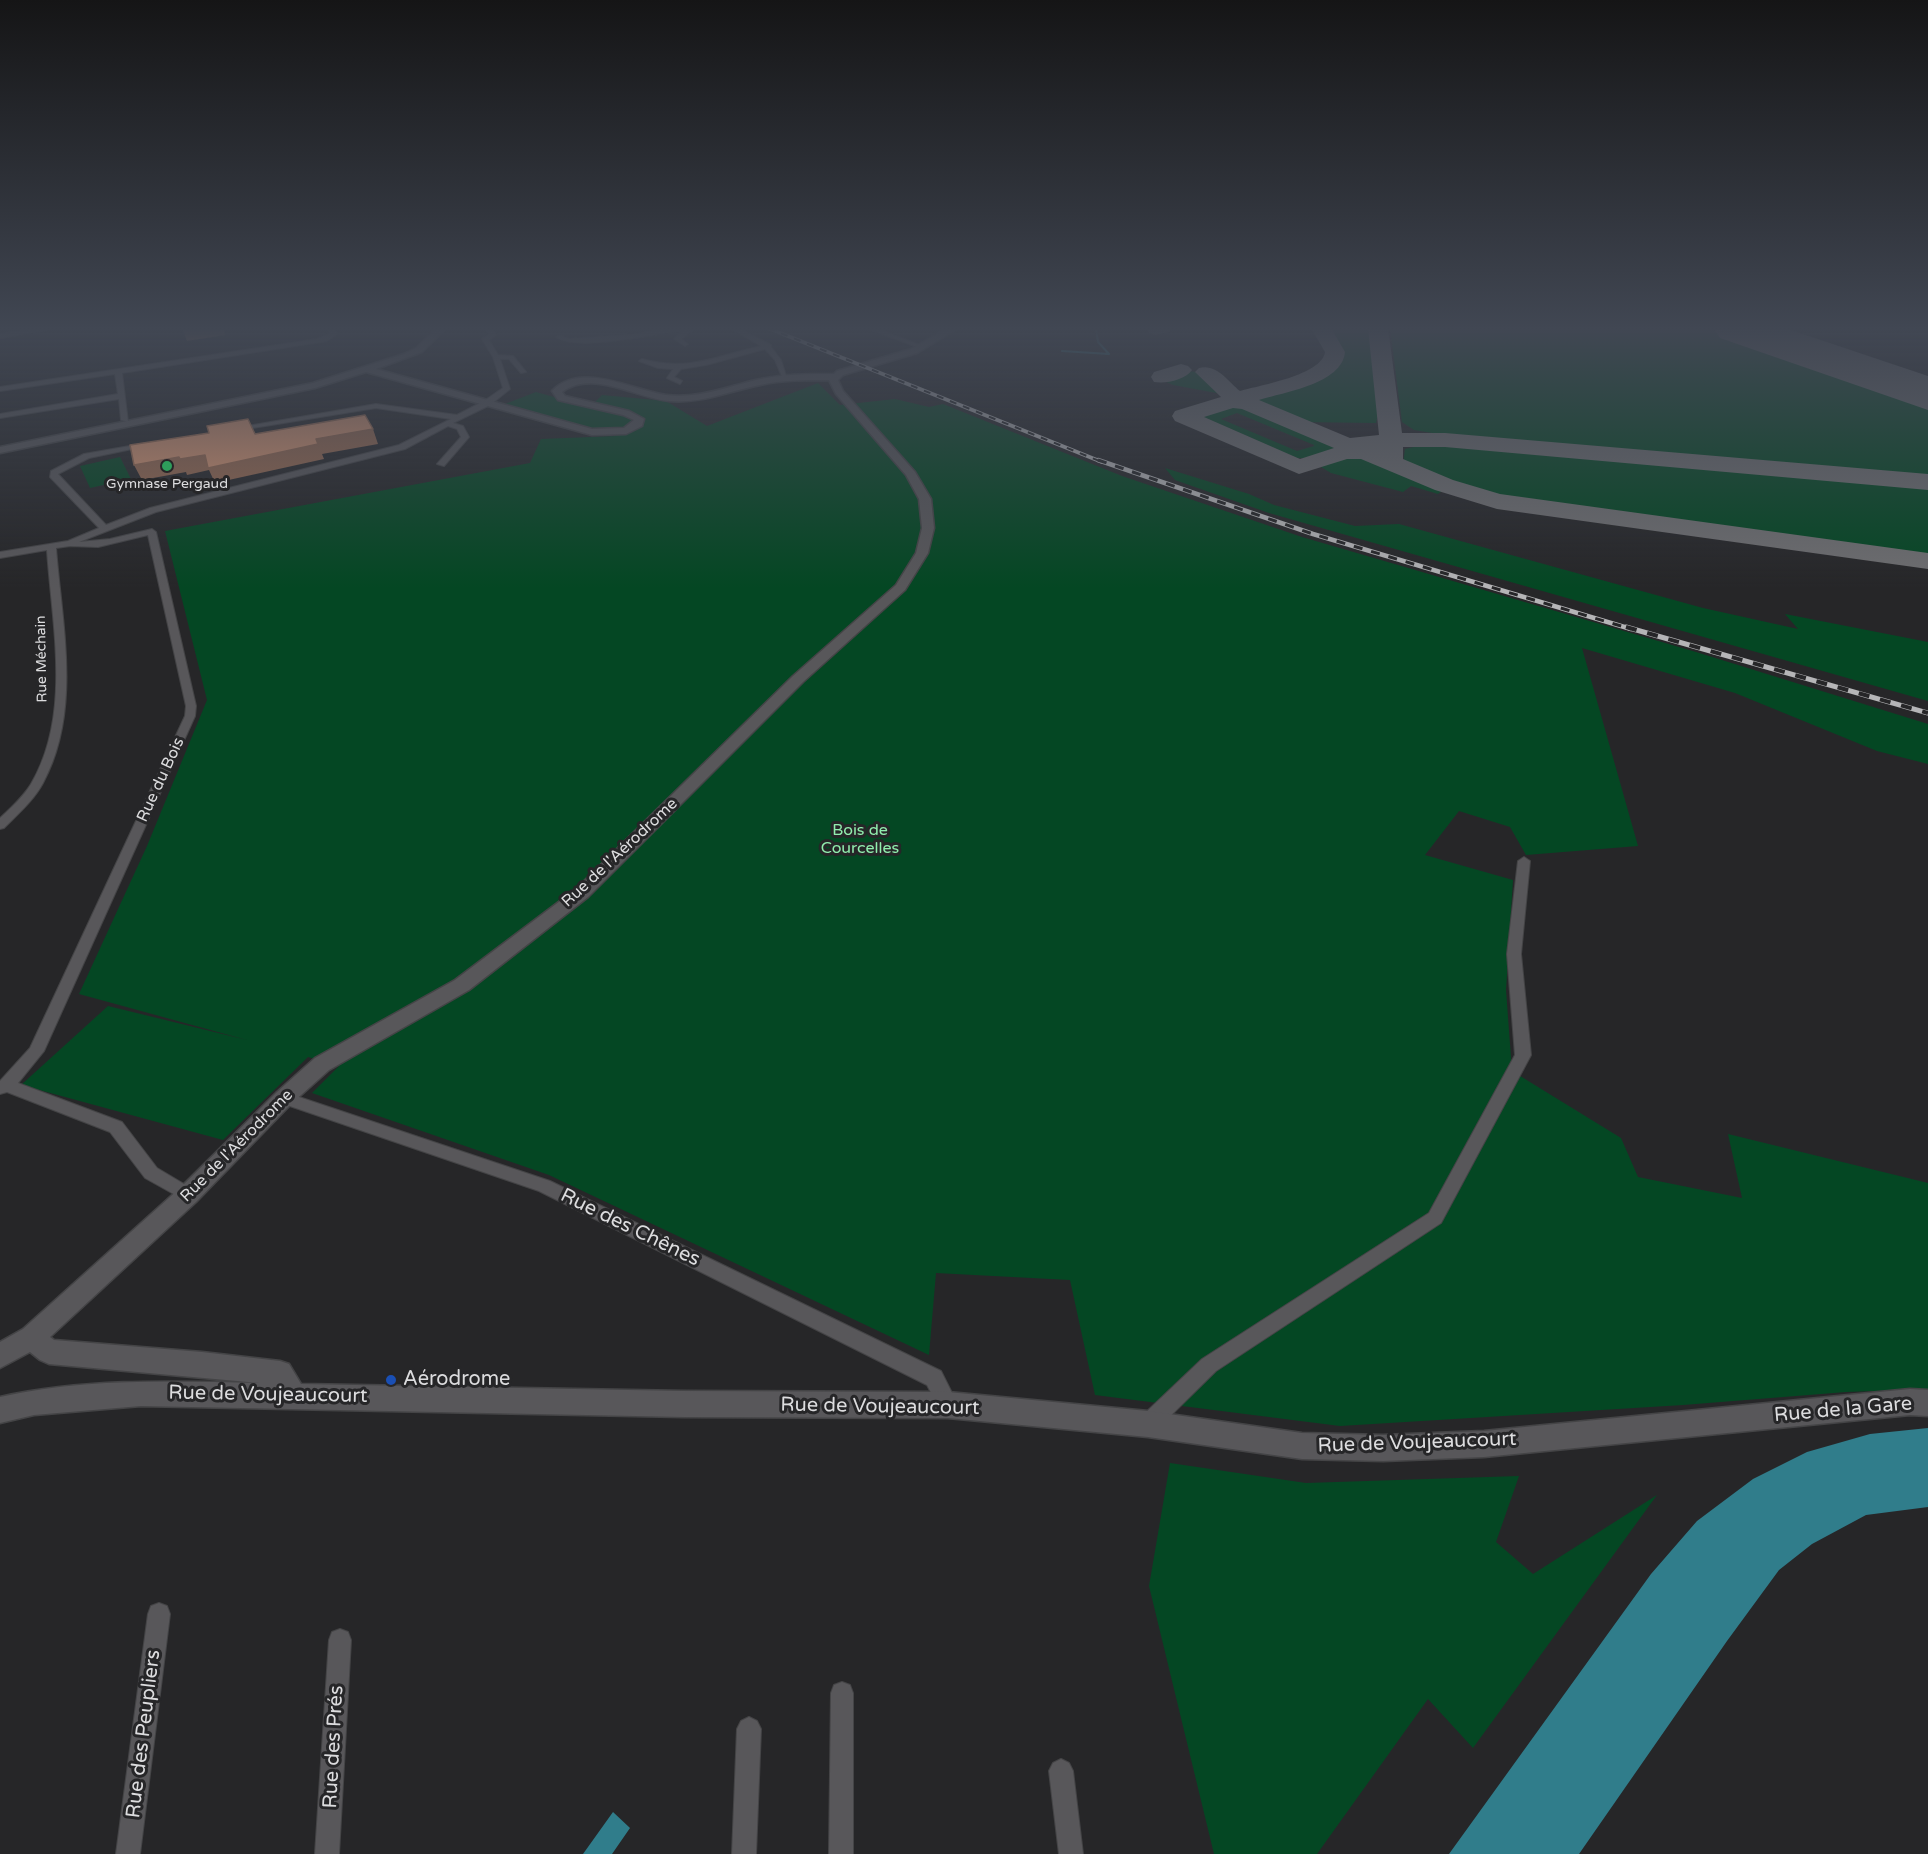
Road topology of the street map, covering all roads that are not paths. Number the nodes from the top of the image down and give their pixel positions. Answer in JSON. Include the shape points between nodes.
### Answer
{"nodes":[{"id":1,"x":124,"y":415,"type":"edge"},
{"id":2,"x":152,"y":415,"type":"edge"},
{"id":3,"x":163,"y":415,"type":"edge"},
{"id":4,"x":325,"y":415,"type":"edge"},
{"id":5,"x":436,"y":415,"type":"edge"},
{"id":6,"x":467,"y":415,"type":"edge"},
{"id":7,"x":526,"y":415,"type":"edge"},
{"id":8,"x":629,"y":415,"type":"edge"},
{"id":9,"x":859,"y":415,"type":"edge"},
{"id":10,"x":460,"y":418,"type":"junction"},
{"id":11,"x":125,"y":420,"type":"junction"},
{"id":12,"x":448,"y":424,"type":"junction"},
{"id":13,"x":225,"y":431,"type":"edge"},
{"id":14,"x":160,"y":442,"type":"edge"},
{"id":15,"x":0,"y":448,"type":"edge"},
{"id":16,"x":441,"y":464,"type":"dead end"},
{"id":17,"x":104,"y":528,"type":"junction"},
{"id":18,"x":70,"y":543,"type":"junction"},
{"id":19,"x":51,"y":547,"type":"junction"},
{"id":20,"x":0,"y":555,"type":"edge"},
{"id":21,"x":0,"y":825,"type":"edge"},
{"id":22,"x":1524,"y":861,"type":"dead end"},
{"id":23,"x":3,"y":1087,"type":"edge"},
{"id":24,"x":284,"y":1098,"type":"junction"},
{"id":25,"x":188,"y":1195,"type":"junction"},
{"id":26,"x":32,"y":1337,"type":"junction"},
{"id":27,"x":0,"y":1356,"type":"edge"},
{"id":28,"x":294,"y":1396,"type":"junction"},
{"id":29,"x":1928,"y":1403,"type":"edge"},
{"id":30,"x":948,"y":1405,"type":"junction"},
{"id":31,"x":0,"y":1410,"type":"edge"},
{"id":32,"x":1757,"y":1417,"type":"joint"},
{"id":33,"x":1148,"y":1424,"type":"junction"},
{"id":34,"x":159,"y":1614,"type":"dead end"},
{"id":35,"x":340,"y":1640,"type":"dead end"},
{"id":36,"x":842,"y":1693,"type":"dead end"},
{"id":37,"x":748,"y":1729,"type":"dead end"},
{"id":38,"x":1061,"y":1771,"type":"dead end"},
{"id":39,"x":128,"y":1854,"type":"edge"},
{"id":40,"x":327,"y":1854,"type":"edge"},
{"id":41,"x":744,"y":1854,"type":"edge"},
{"id":42,"x":841,"y":1854,"type":"edge"},
{"id":43,"x":1071,"y":1854,"type":"edge"}],
"edges":[{"from":1,"to":11,"type":"street"},
{"from":2,"to":11,"type":"street"},
{"from":3,"to":15,"type":"street"},
{"from":4,"to":13,"type":"street"},
{"from":5,"to":10,"type":"street"},
{"from":6,"to":10,"type":"street"},
{"from":7,"to":8,"type":"street","via":[[592,432],[614,433],[639,424],[639,419]]},
{"from":9,"to":24,"type":"street","name":"Rue de l'Aérodrome","via":[[911,474],[925,499],[925,542],[908,577],[798,679],[582,892],[462,985],[322,1064]]},
{"from":10,"to":12,"type":"street"},
{"from":11,"to":15,"type":"street"},
{"from":12,"to":16,"type":"street","via":[[460,428],[465,437]]},
{"from":12,"to":17,"type":"street","via":[[402,447],[153,510]]},
{"from":14,"to":17,"type":"street","via":[[87,456],[54,473]]},
{"from":17,"to":18,"type":"street"},
{"from":18,"to":19,"type":"street"},
{"from":18,"to":23,"type":"street","name":"Rue du Bois","via":[[89,544],[152,532],[191,706],[190,716],[36,1051]]},
{"from":19,"to":20,"type":"street"},
{"from":19,"to":21,"type":"street","name":"Rue Méchain","via":[[61,690],[54,738],[36,784]]},
{"from":22,"to":33,"type":"street","via":[[1514,954],[1523,1055],[1435,1218],[1209,1365]]},
{"from":23,"to":25,"type":"street","name":"Rue du Bois","via":[[116,1127],[151,1173]]},
{"from":24,"to":25,"type":"street","name":"Rue de l'Aérodrome"},
{"from":24,"to":30,"type":"street","name":"Rue des Chênes","via":[[544,1186],[934,1378]]},
{"from":25,"to":26,"type":"street","name":"Rue de l'Aérodrome"},
{"from":26,"to":27,"type":"street","name":"Rue de l'Aérodrome"},
{"from":26,"to":28,"type":"street","via":[[49,1352],[280,1373]]},
{"from":28,"to":30,"type":"street","name":"Rue de Voujeaucourt"},
{"from":28,"to":31,"type":"street","name":"Rue de Voujeaucourt","via":[[141,1393],[34,1402]]},
{"from":29,"to":32,"type":"street","name":"Rue de la Gare"},
{"from":30,"to":33,"type":"street","name":"Rue de Voujeaucourt"},
{"from":32,"to":33,"type":"street","name":"Rue de Voujeaucourt","via":[[1484,1444],[1383,1448],[1302,1446]]},
{"from":34,"to":39,"type":"street","name":"Rue des Peupliers"},
{"from":35,"to":40,"type":"street","name":"Rue des Prés"},
{"from":36,"to":42,"type":"street"},
{"from":37,"to":41,"type":"street"},
{"from":38,"to":43,"type":"street"}]}
